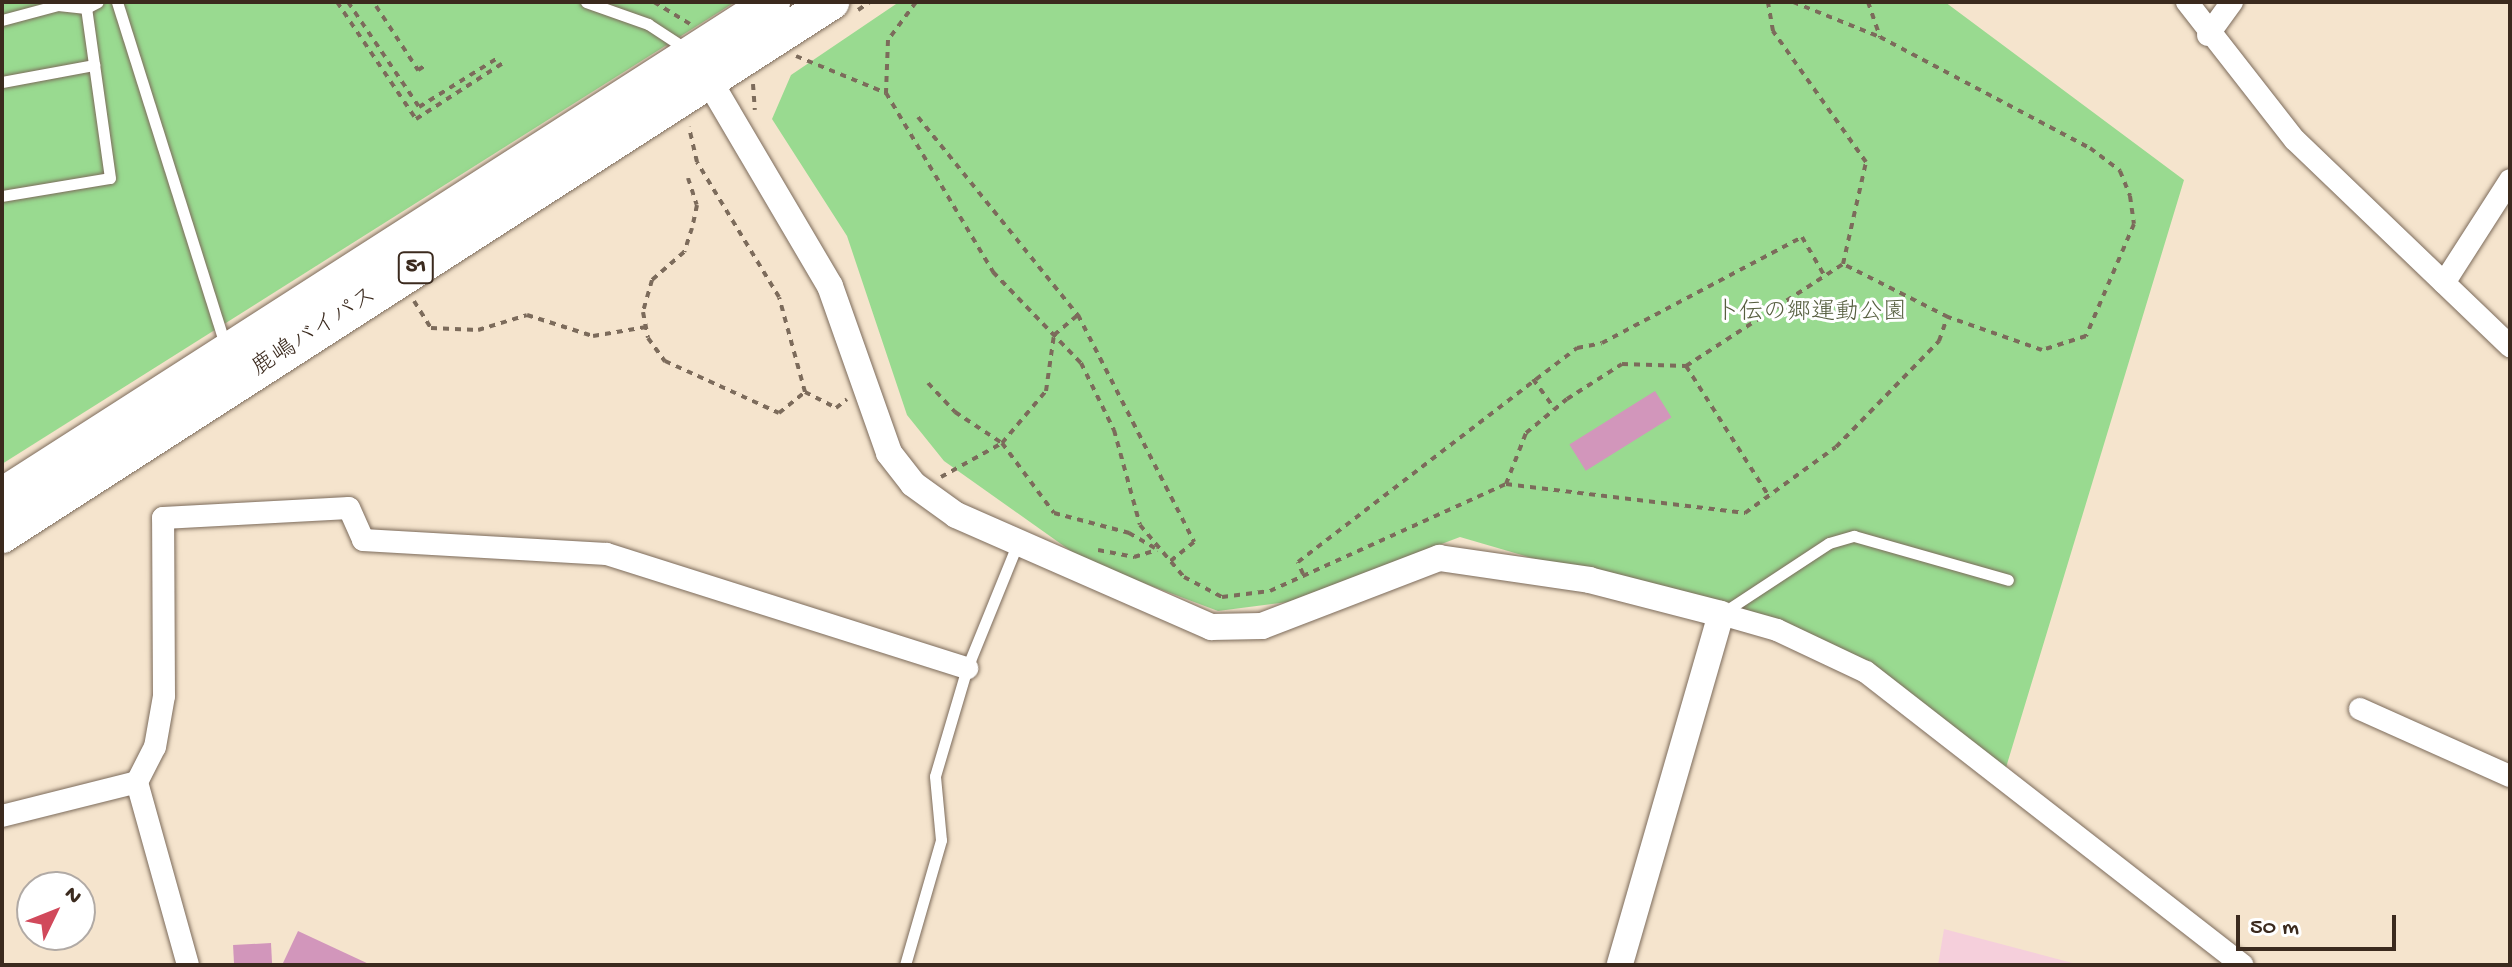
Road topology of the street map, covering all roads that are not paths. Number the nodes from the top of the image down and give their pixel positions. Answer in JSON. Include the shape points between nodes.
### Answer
{"nodes":[{"id":1,"x":98,"y":2,"type":"edge"},
{"id":2,"x":117,"y":2,"type":"edge"},
{"id":3,"x":586,"y":2,"type":"edge"},
{"id":4,"x":772,"y":2,"type":"edge"},
{"id":5,"x":2187,"y":2,"type":"edge"},
{"id":6,"x":2232,"y":2,"type":"edge"},
{"id":7,"x":86,"y":8,"type":"junction"},
{"id":8,"x":839,"y":9,"type":"edge"},
{"id":9,"x":2,"y":20,"type":"edge"},
{"id":10,"x":2208,"y":35,"type":"junction"},
{"id":11,"x":698,"y":53,"type":"junction"},
{"id":12,"x":94,"y":65,"type":"junction"},
{"id":13,"x":2,"y":82,"type":"edge"},
{"id":14,"x":2510,"y":180,"type":"edge"},
{"id":15,"x":2,"y":196,"type":"edge"},
{"id":16,"x":2444,"y":283,"type":"junction"},
{"id":17,"x":2510,"y":346,"type":"edge"},
{"id":18,"x":225,"y":351,"type":"junction"},
{"id":19,"x":2,"y":496,"type":"edge"},
{"id":20,"x":2,"y":535,"type":"edge"},
{"id":21,"x":1017,"y":545,"type":"junction"},
{"id":22,"x":2008,"y":580,"type":"dead end"},
{"id":23,"x":1721,"y":614,"type":"junction"},
{"id":24,"x":967,"y":668,"type":"junction"},
{"id":25,"x":2360,"y":709,"type":"dead end"},
{"id":26,"x":2510,"y":776,"type":"edge"},
{"id":27,"x":137,"y":782,"type":"junction"},
{"id":28,"x":2,"y":816,"type":"edge"},
{"id":29,"x":188,"y":965,"type":"edge"},
{"id":30,"x":905,"y":965,"type":"edge"},
{"id":31,"x":1620,"y":965,"type":"edge"},
{"id":32,"x":2243,"y":965,"type":"edge"}],
"edges":[{"from":1,"to":7,"type":"lane"},
{"from":2,"to":18,"type":"lane"},
{"from":3,"to":11,"type":"lane","via":[[648,24]]},
{"from":4,"to":11,"type":"highway","name":"鹿嶋バイパス","number":"51"},
{"from":5,"to":10,"type":"street"},
{"from":6,"to":10,"type":"street"},
{"from":7,"to":9,"type":"lane","via":[[58,5]]},
{"from":7,"to":12,"type":"lane"},
{"from":8,"to":11,"type":"highway","name":"鹿嶋バイパス","number":"51"},
{"from":10,"to":16,"type":"street","via":[[2295,140]]},
{"from":11,"to":18,"type":"highway","name":"鹿嶋バイパス","number":"51"},
{"from":11,"to":20,"type":"highway","name":"鹿嶋バイパス","number":"51"},
{"from":11,"to":21,"type":"street","via":[[830,286],[889,453],[913,484]]},
{"from":12,"to":13,"type":"lane"},
{"from":12,"to":15,"type":"lane","via":[[110,178]]},
{"from":14,"to":16,"type":"street"},
{"from":16,"to":17,"type":"street"},
{"from":18,"to":19,"type":"highway","name":"鹿嶋バイパス","number":"51"},
{"from":21,"to":23,"type":"street","via":[[1140,590],[1211,627],[1262,626],[1439,558],[1589,580]]},
{"from":21,"to":24,"type":"lane"},
{"from":22,"to":23,"type":"lane","via":[[1854,536],[1829,543]]},
{"from":23,"to":31,"type":"street"},
{"from":23,"to":32,"type":"street","via":[[1777,630],[1866,672],[2001,784]]},
{"from":24,"to":27,"type":"street","via":[[607,554],[363,540],[349,508],[163,518],[164,696],[155,747]]},
{"from":24,"to":30,"type":"lane","via":[[935,776],[941,840]]},
{"from":25,"to":26,"type":"street"},
{"from":27,"to":28,"type":"street"},
{"from":27,"to":29,"type":"street"}]}
